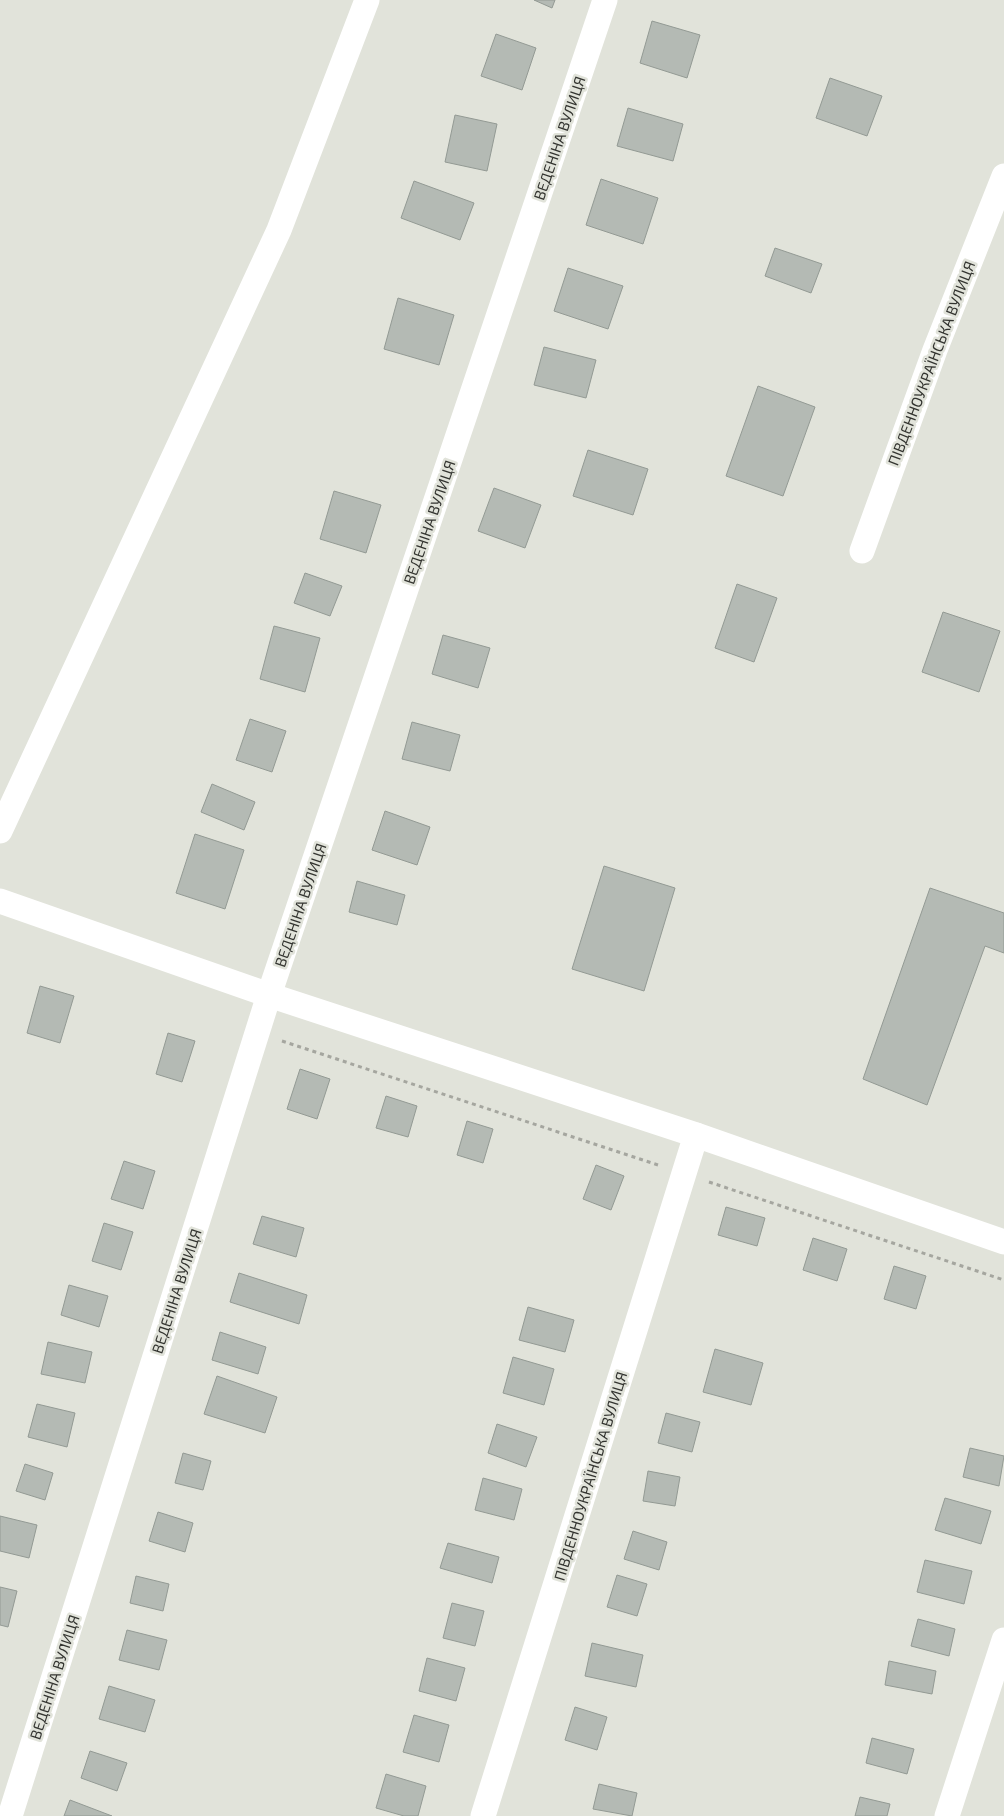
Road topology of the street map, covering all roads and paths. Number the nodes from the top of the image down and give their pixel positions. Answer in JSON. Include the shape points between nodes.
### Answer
{"nodes":[{"id":1,"x":367,"y":0,"type":"edge"},
{"id":2,"x":605,"y":0,"type":"edge"},
{"id":3,"x":1004,"y":176,"type":"edge"},
{"id":4,"x":862,"y":551,"type":"dead end"},
{"id":5,"x":0,"y":830,"type":"edge"},
{"id":6,"x":0,"y":901,"type":"edge"},
{"id":7,"x":269,"y":996,"type":"junction"},
{"id":8,"x":258,"y":1033,"type":"junction"},
{"id":9,"x":696,"y":1135,"type":"junction"},
{"id":10,"x":685,"y":1173,"type":"junction"},
{"id":11,"x":1004,"y":1242,"type":"edge"},
{"id":12,"x":1004,"y":1280,"type":"edge"},
{"id":13,"x":1004,"y":1640,"type":"edge"},
{"id":14,"x":10,"y":1816,"type":"edge"},
{"id":15,"x":483,"y":1816,"type":"edge"},
{"id":16,"x":947,"y":1816,"type":"edge"}],
"edges":[{"from":1,"to":5,"type":"street","via":[[279,230]]},
{"from":2,"to":7,"type":"street","name":"ВЕДЕНІНА ВУЛИЦЯ"},
{"from":3,"to":4,"type":"street","name":"ПІВДЕННОУКРАЇНСЬКА ВУЛИЦЯ","via":[[935,350]]},
{"from":6,"to":7,"type":"street"},
{"from":7,"to":8,"type":"street","name":"ВЕДЕНІНА ВУЛИЦЯ"},
{"from":7,"to":9,"type":"street"},
{"from":8,"to":10,"type":"path"},
{"from":8,"to":14,"type":"street","name":"ВЕДЕНІНА ВУЛИЦЯ"},
{"from":9,"to":10,"type":"street","name":"ПІВДЕННОУКРАЇНСЬКА ВУЛИЦЯ"},
{"from":9,"to":11,"type":"street"},
{"from":10,"to":12,"type":"path"},
{"from":10,"to":15,"type":"street","name":"ПІВДЕННОУКРАЇНСЬКА ВУЛИЦЯ"},
{"from":13,"to":16,"type":"street"}]}
